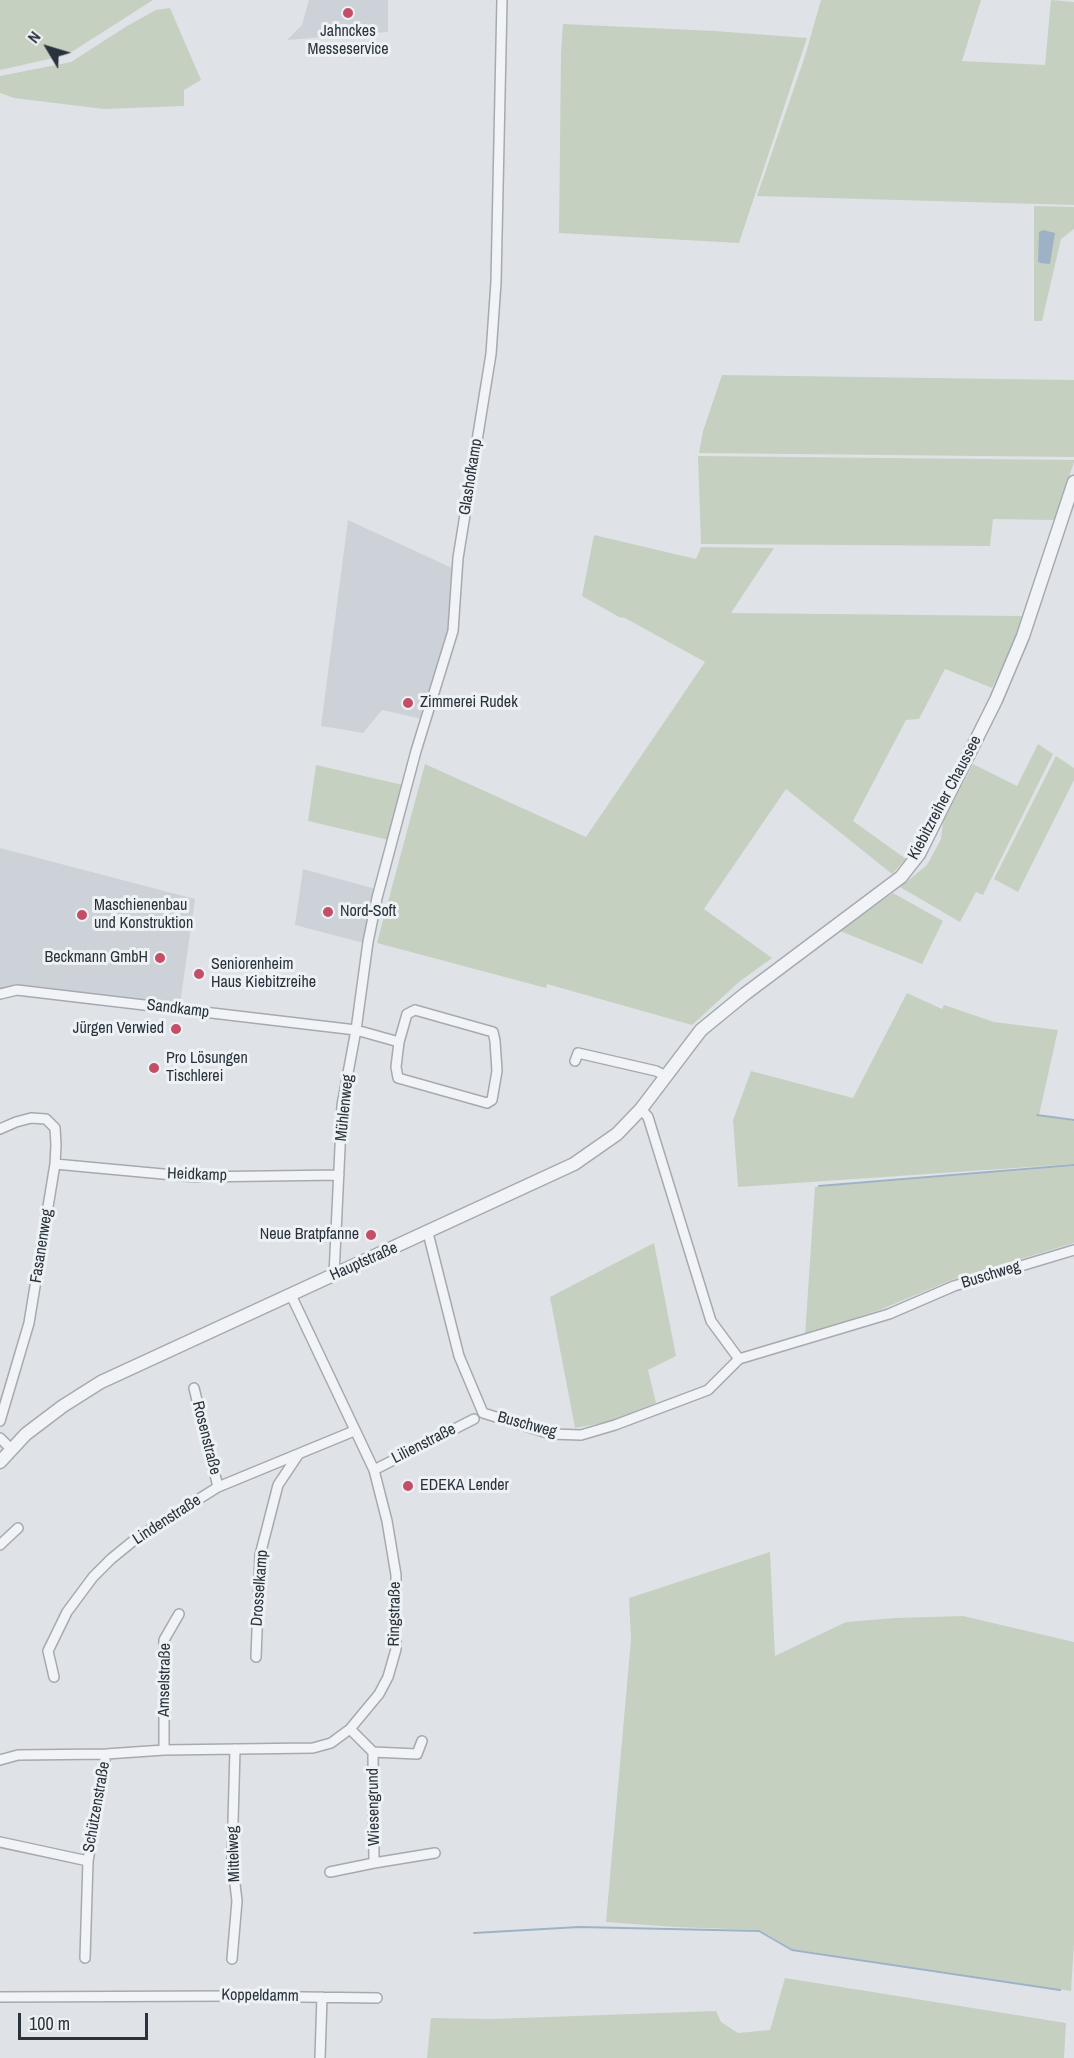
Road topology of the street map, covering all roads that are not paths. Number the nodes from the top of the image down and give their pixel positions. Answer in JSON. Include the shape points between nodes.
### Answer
{"nodes":[{"id":1,"x":502,"y":0,"type":"edge"},
{"id":2,"x":1074,"y":482,"type":"edge"},
{"id":3,"x":368,"y":942,"type":"joint"},
{"id":4,"x":0,"y":994,"type":"edge"},
{"id":5,"x":356,"y":1030,"type":"junction"},
{"id":6,"x":701,"y":1030,"type":"joint"},
{"id":7,"x":399,"y":1042,"type":"junction"},
{"id":8,"x":575,"y":1060,"type":"dead end"},
{"id":9,"x":666,"y":1076,"type":"junction"},
{"id":10,"x":641,"y":1109,"type":"junction"},
{"id":11,"x":0,"y":1130,"type":"edge"},
{"id":12,"x":55,"y":1164,"type":"junction"},
{"id":13,"x":339,"y":1175,"type":"junction"},
{"id":14,"x":428,"y":1233,"type":"junction"},
{"id":15,"x":1074,"y":1250,"type":"edge"},
{"id":16,"x":334,"y":1275,"type":"junction"},
{"id":17,"x":291,"y":1295,"type":"junction"},
{"id":18,"x":739,"y":1359,"type":"junction"},
{"id":19,"x":194,"y":1388,"type":"dead end"},
{"id":20,"x":474,"y":1419,"type":"dead end"},
{"id":21,"x":0,"y":1420,"type":"edge"},
{"id":22,"x":354,"y":1431,"type":"junction"},
{"id":23,"x":0,"y":1438,"type":"edge"},
{"id":24,"x":12,"y":1450,"type":"junction"},
{"id":25,"x":298,"y":1455,"type":"junction"},
{"id":26,"x":0,"y":1462,"type":"edge"},
{"id":27,"x":374,"y":1470,"type":"junction"},
{"id":28,"x":218,"y":1487,"type":"junction"},
{"id":29,"x":18,"y":1528,"type":"dead end"},
{"id":30,"x":0,"y":1545,"type":"edge"},
{"id":31,"x":178,"y":1614,"type":"dead end"},
{"id":32,"x":256,"y":1657,"type":"dead end"},
{"id":33,"x":54,"y":1677,"type":"dead end"},
{"id":34,"x":350,"y":1729,"type":"junction"},
{"id":35,"x":422,"y":1741,"type":"dead end"},
{"id":36,"x":235,"y":1749,"type":"junction"},
{"id":37,"x":164,"y":1750,"type":"junction"},
{"id":38,"x":373,"y":1752,"type":"junction"},
{"id":39,"x":106,"y":1754,"type":"junction"},
{"id":40,"x":0,"y":1760,"type":"edge"},
{"id":41,"x":0,"y":1842,"type":"edge"},
{"id":42,"x":435,"y":1853,"type":"dead end"},
{"id":43,"x":87,"y":1861,"type":"junction"},
{"id":44,"x":374,"y":1863,"type":"junction"},
{"id":45,"x":330,"y":1872,"type":"dead end"},
{"id":46,"x":85,"y":1958,"type":"dead end"},
{"id":47,"x":232,"y":1959,"type":"dead end"},
{"id":48,"x":0,"y":1997,"type":"edge"},
{"id":49,"x":322,"y":1997,"type":"junction"},
{"id":50,"x":377,"y":1998,"type":"dead end"},
{"id":51,"x":320,"y":2058,"type":"edge"}],
"edges":[{"from":1,"to":3,"type":"street","name":"Glashofkamp","via":[[491,354],[458,558],[453,631],[416,752]]},
{"from":2,"to":6,"type":"street","name":"Kiebitzreiher Chaussee","via":[[1023,636],[919,854],[889,888]]},
{"from":3,"to":5,"type":"street","name":"Mühlenweg"},
{"from":4,"to":5,"type":"street","name":"Sandkamp","via":[[16,990]]},
{"from":5,"to":7,"type":"street","name":"Sandkamp"},
{"from":5,"to":13,"type":"street","name":"Mühlenweg","via":[[342,1105]]},
{"from":6,"to":9,"type":"street","name":"Hauptstraße"},
{"from":7,"to":7,"type":"street","via":[[407,1014],[415,1010],[493,1032],[497,1071],[492,1100],[487,1103],[398,1078]]},
{"from":8,"to":9,"type":"street","via":[[578,1053]]},
{"from":9,"to":10,"type":"street","name":"Hauptstraße"},
{"from":10,"to":14,"type":"street","name":"Hauptstraße","via":[[617,1134],[574,1164]]},
{"from":10,"to":18,"type":"street","via":[[648,1117],[711,1321]]},
{"from":11,"to":12,"type":"street","name":"Fasanenweg","via":[[31,1118],[46,1119],[56,1128]]},
{"from":12,"to":13,"type":"street","name":"Heidkamp","via":[[195,1177]]},
{"from":12,"to":21,"type":"street","name":"Fasanenweg","via":[[29,1323]]},
{"from":13,"to":16,"type":"street","name":"Mühlenweg"},
{"from":14,"to":16,"type":"street","name":"Hauptstraße"},
{"from":14,"to":18,"type":"street","name":"Buschweg","via":[[459,1356],[483,1413],[551,1434],[581,1435],[708,1390]]},
{"from":15,"to":18,"type":"street","name":"Buschweg","via":[[954,1286],[889,1314]]},
{"from":16,"to":17,"type":"street","name":"Hauptstraße"},
{"from":17,"to":22,"type":"street","name":"Ringstraße"},
{"from":17,"to":24,"type":"street","name":"Hauptstraße","via":[[101,1382],[26,1434]]},
{"from":19,"to":28,"type":"street","name":"Rosenstraße"},
{"from":20,"to":27,"type":"street","name":"Lilienstraße"},
{"from":22,"to":25,"type":"street","name":"Lindenstraße"},
{"from":22,"to":27,"type":"street","name":"Ringstraße"},
{"from":23,"to":24,"type":"street"},
{"from":24,"to":26,"type":"street","name":"Hauptstraße"},
{"from":25,"to":28,"type":"street","name":"Lindenstraße"},
{"from":25,"to":32,"type":"street","name":"Drosselkamp","via":[[278,1485],[260,1555]]},
{"from":27,"to":34,"type":"street","name":"Ringstraße","via":[[396,1575],[396,1649],[379,1694]]},
{"from":28,"to":33,"type":"street","name":"Lindenstraße","via":[[138,1538],[93,1576],[67,1612],[48,1651]]},
{"from":29,"to":30,"type":"street"},
{"from":31,"to":37,"type":"street","name":"Amselstraße","via":[[164,1640]]},
{"from":34,"to":36,"type":"street","name":"Ringstraße","via":[[331,1743],[313,1748]]},
{"from":34,"to":38,"type":"street","name":"Wiesengrund"},
{"from":35,"to":38,"type":"street","name":"Wiesengrund","via":[[417,1754]]},
{"from":36,"to":37,"type":"street","name":"Ringstraße"},
{"from":36,"to":47,"type":"street","name":"Mittelweg","via":[[232,1859],[237,1901]]},
{"from":37,"to":39,"type":"street","name":"Ringstraße"},
{"from":38,"to":44,"type":"street","name":"Wiesengrund"},
{"from":39,"to":40,"type":"street","name":"Ringstraße","via":[[18,1755]]},
{"from":39,"to":43,"type":"street","name":"Schützenstraße"},
{"from":41,"to":43,"type":"street","name":"Schützenstraße"},
{"from":42,"to":44,"type":"street","name":"Wiesengrund"},
{"from":43,"to":46,"type":"street","name":"Schützenstraße"},
{"from":44,"to":45,"type":"street","name":"Wiesengrund"},
{"from":48,"to":49,"type":"street","name":"Koppeldamm"},
{"from":49,"to":50,"type":"street","name":"Koppeldamm"},
{"from":49,"to":51,"type":"street"}]}
